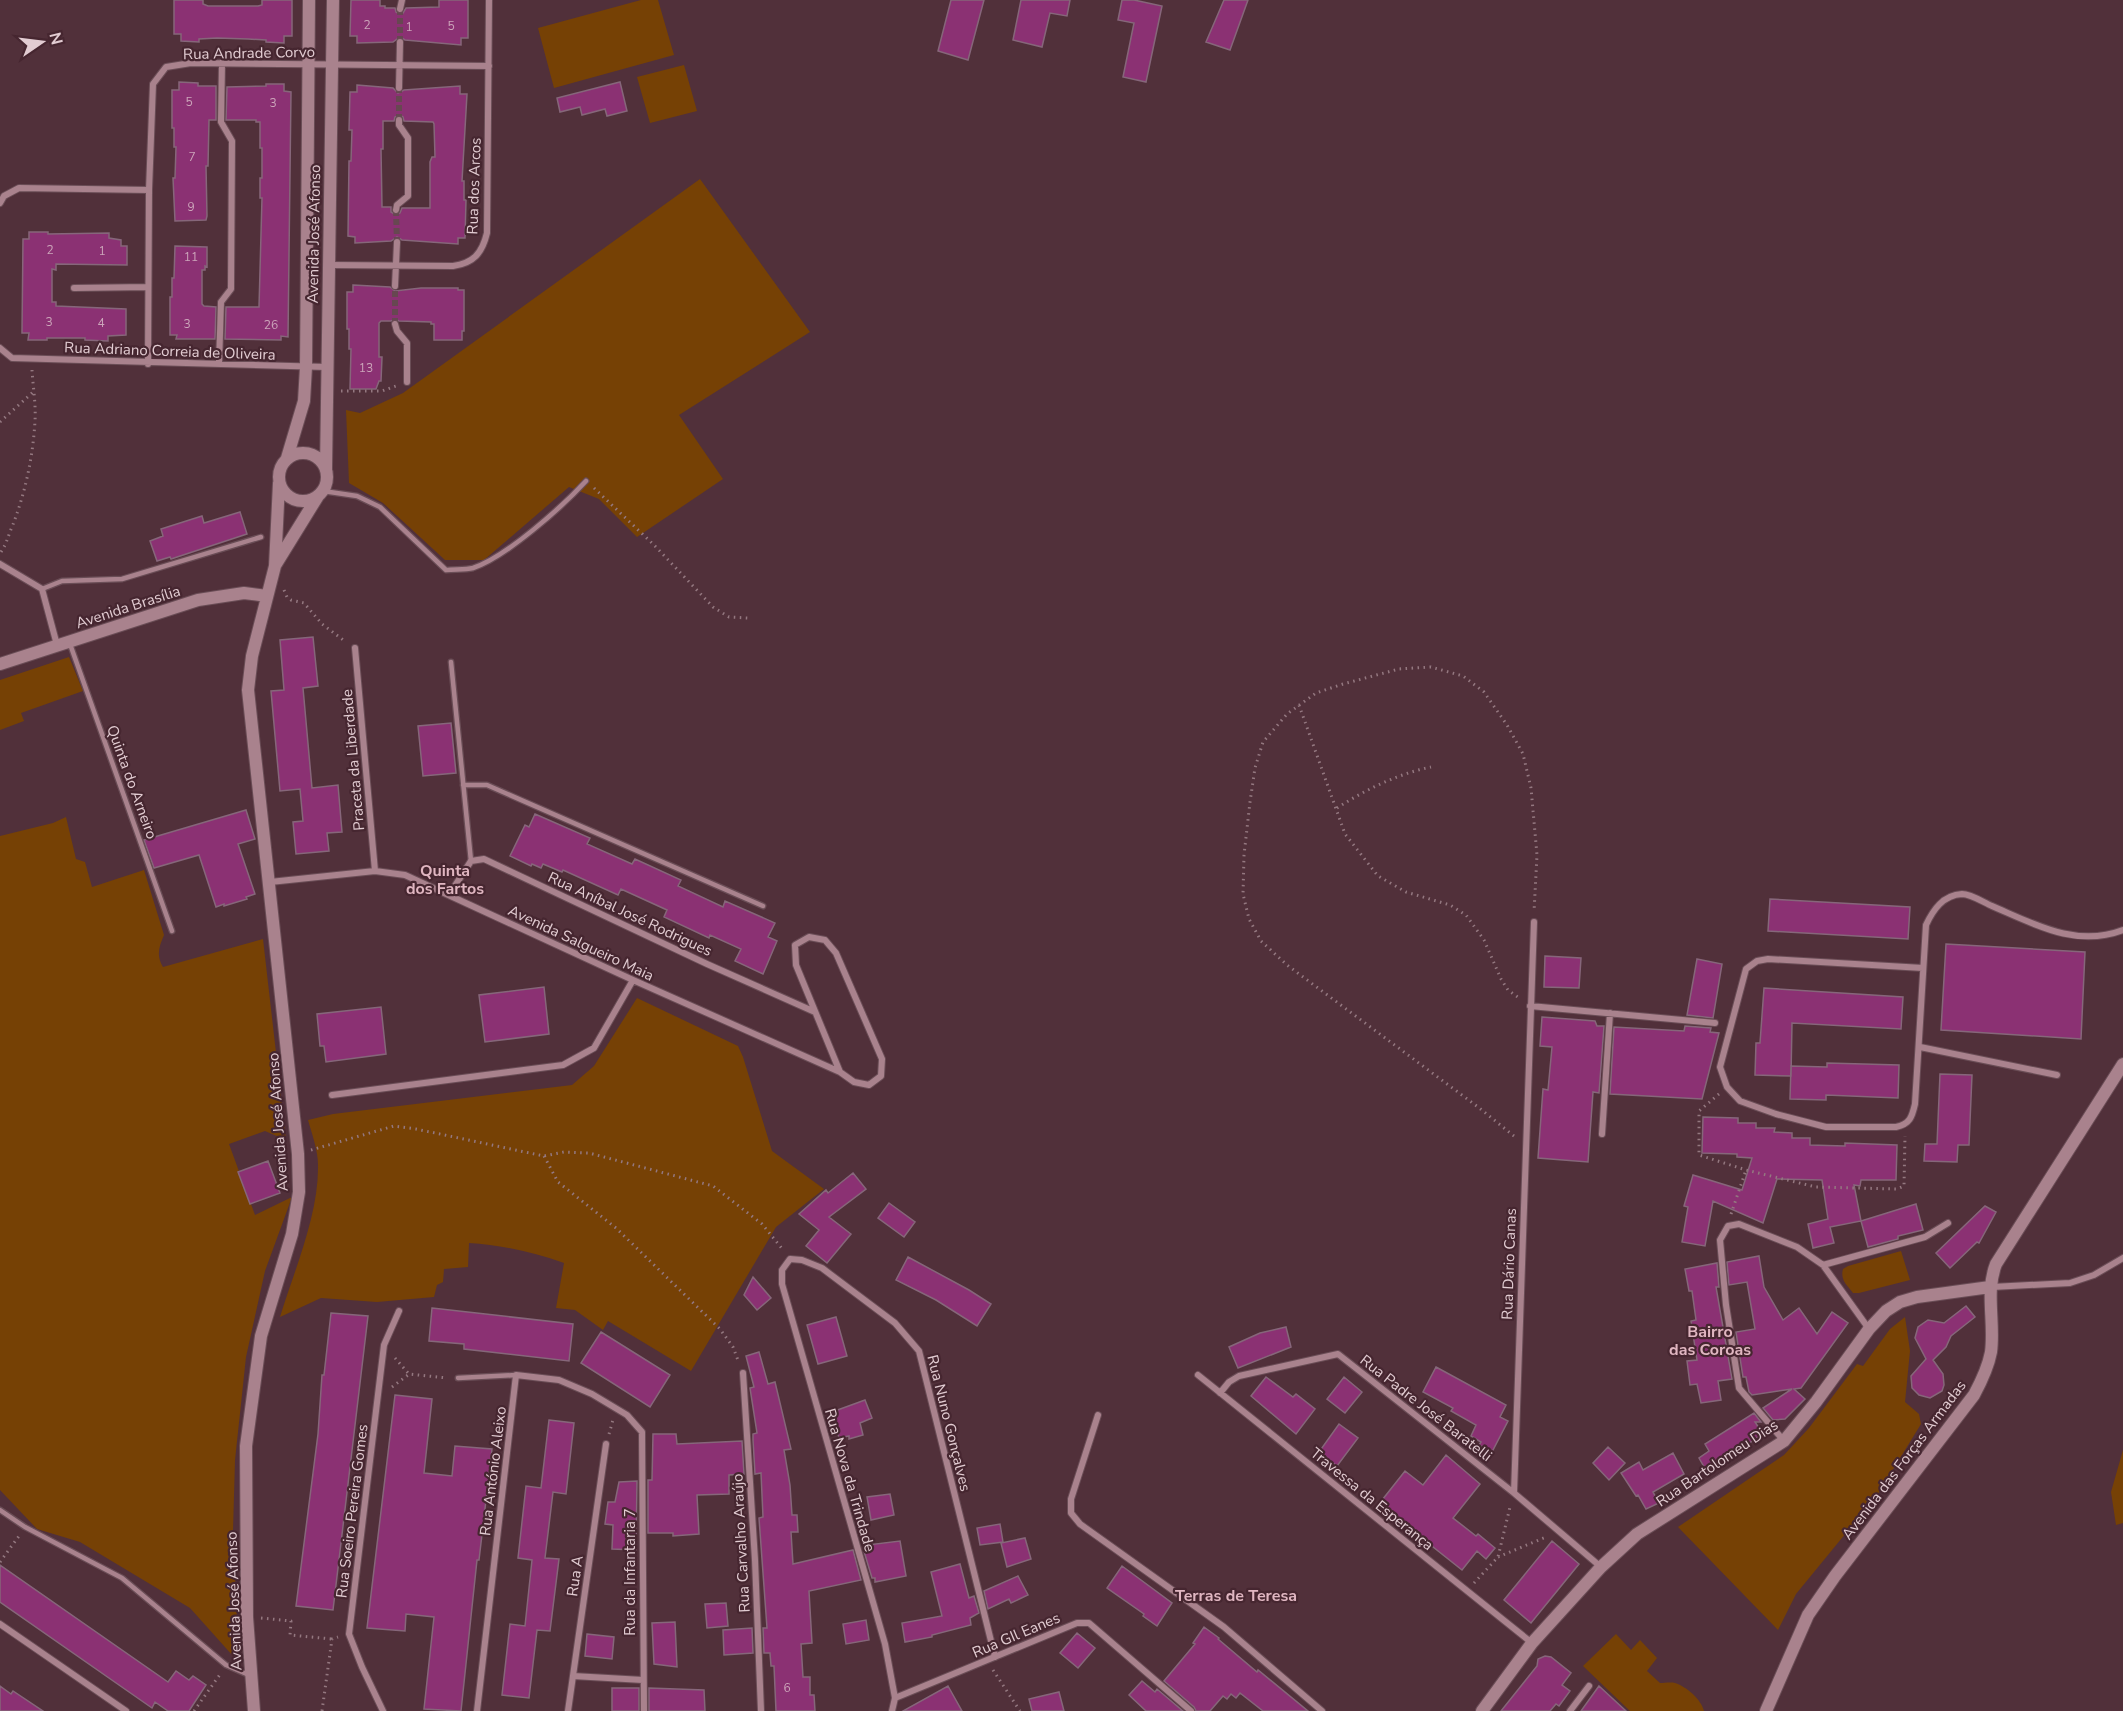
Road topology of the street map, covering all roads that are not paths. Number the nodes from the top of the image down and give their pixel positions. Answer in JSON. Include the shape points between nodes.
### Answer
{"nodes":[{"id":1,"x":309,"y":0,"type":"edge"},
{"id":2,"x":333,"y":0,"type":"edge"},
{"id":3,"x":402,"y":0,"type":"edge"},
{"id":4,"x":489,"y":0,"type":"edge"},
{"id":5,"x":400,"y":9,"type":"tunnel mouth"},
{"id":6,"x":399,"y":42,"type":"tunnel mouth"},
{"id":7,"x":222,"y":63,"type":"junction"},
{"id":8,"x":308,"y":64,"type":"junction"},
{"id":9,"x":332,"y":64,"type":"junction"},
{"id":10,"x":399,"y":64,"type":"junction"},
{"id":11,"x":489,"y":66,"type":"junction"},
{"id":12,"x":399,"y":88,"type":"tunnel mouth"},
{"id":13,"x":399,"y":120,"type":"tunnel mouth"},
{"id":14,"x":149,"y":190,"type":"junction"},
{"id":15,"x":0,"y":202,"type":"edge"},
{"id":16,"x":396,"y":210,"type":"tunnel mouth"},
{"id":17,"x":396,"y":242,"type":"tunnel mouth"},
{"id":18,"x":329,"y":265,"type":"junction"},
{"id":19,"x":396,"y":266,"type":"junction"},
{"id":20,"x":395,"y":286,"type":"tunnel mouth"},
{"id":21,"x":148,"y":287,"type":"junction"},
{"id":22,"x":74,"y":288,"type":"dead end"},
{"id":23,"x":395,"y":324,"type":"tunnel mouth"},
{"id":24,"x":0,"y":348,"type":"edge"},
{"id":25,"x":148,"y":363,"type":"junction"},
{"id":26,"x":219,"y":364,"type":"junction"},
{"id":27,"x":306,"y":367,"type":"junction"},
{"id":28,"x":327,"y":367,"type":"junction"},
{"id":29,"x":407,"y":382,"type":"road end"},
{"id":30,"x":287,"y":458,"type":"junction"},
{"id":31,"x":326,"y":469,"type":"junction"},
{"id":32,"x":586,"y":481,"type":"road end"},
{"id":33,"x":279,"y":483,"type":"junction"},
{"id":34,"x":321,"y":493,"type":"junction"},
{"id":35,"x":261,"y":537,"type":"dead end"},
{"id":36,"x":0,"y":564,"type":"edge"},
{"id":37,"x":275,"y":566,"type":"junction"},
{"id":38,"x":42,"y":589,"type":"junction"},
{"id":39,"x":267,"y":596,"type":"junction"},
{"id":40,"x":63,"y":643,"type":"junction"},
{"id":41,"x":355,"y":648,"type":"road end"},
{"id":42,"x":451,"y":662,"type":"dead end"},
{"id":43,"x":0,"y":664,"type":"edge"},
{"id":44,"x":464,"y":785,"type":"junction"},
{"id":45,"x":471,"y":861,"type":"junction"},
{"id":46,"x":375,"y":871,"type":"junction"},
{"id":47,"x":270,"y":882,"type":"junction"},
{"id":48,"x":449,"y":895,"type":"junction"},
{"id":49,"x":763,"y":906,"type":"dead end"},
{"id":50,"x":1534,"y":922,"type":"road end"},
{"id":51,"x":2123,"y":930,"type":"edge"},
{"id":52,"x":172,"y":931,"type":"dead end"},
{"id":53,"x":1923,"y":968,"type":"junction"},
{"id":54,"x":633,"y":980,"type":"junction"},
{"id":55,"x":1530,"y":1006,"type":"junction"},
{"id":56,"x":815,"y":1012,"type":"junction"},
{"id":57,"x":1610,"y":1013,"type":"junction"},
{"id":58,"x":1715,"y":1023,"type":"dead end"},
{"id":59,"x":1920,"y":1047,"type":"junction"},
{"id":60,"x":2123,"y":1064,"type":"edge"},
{"id":61,"x":840,"y":1072,"type":"junction"},
{"id":62,"x":2057,"y":1075,"type":"dead end"},
{"id":63,"x":332,"y":1095,"type":"dead end"},
{"id":64,"x":1602,"y":1134,"type":"dead end"},
{"id":65,"x":1948,"y":1223,"type":"dead end"},
{"id":66,"x":2123,"y":1258,"type":"edge"},
{"id":67,"x":790,"y":1259,"type":"joint"},
{"id":68,"x":1823,"y":1265,"type":"junction"},
{"id":69,"x":1990,"y":1287,"type":"junction"},
{"id":70,"x":399,"y":1311,"type":"dead end"},
{"id":71,"x":1869,"y":1329,"type":"junction"},
{"id":72,"x":743,"y":1373,"type":"road end"},
{"id":73,"x":1197,"y":1375,"type":"dead end"},
{"id":74,"x":516,"y":1376,"type":"junction"},
{"id":75,"x":458,"y":1378,"type":"road end"},
{"id":76,"x":1220,"y":1393,"type":"junction"},
{"id":77,"x":1098,"y":1415,"type":"dead end"},
{"id":78,"x":1784,"y":1441,"type":"junction"},
{"id":79,"x":606,"y":1444,"type":"road end"},
{"id":80,"x":1514,"y":1493,"type":"junction"},
{"id":81,"x":0,"y":1510,"type":"edge"},
{"id":82,"x":1601,"y":1567,"type":"junction"},
{"id":83,"x":0,"y":1624,"type":"edge"},
{"id":84,"x":1532,"y":1643,"type":"junction"},
{"id":85,"x":995,"y":1657,"type":"junction"},
{"id":86,"x":251,"y":1676,"type":"junction"},
{"id":87,"x":573,"y":1676,"type":"junction"},
{"id":88,"x":643,"y":1680,"type":"junction"},
{"id":89,"x":1589,"y":1686,"type":"dead end"},
{"id":90,"x":895,"y":1698,"type":"junction"},
{"id":91,"x":126,"y":1711,"type":"edge"},
{"id":92,"x":254,"y":1711,"type":"edge"},
{"id":93,"x":383,"y":1711,"type":"edge"},
{"id":94,"x":477,"y":1711,"type":"edge"},
{"id":95,"x":568,"y":1711,"type":"edge"},
{"id":96,"x":644,"y":1711,"type":"edge"},
{"id":97,"x":761,"y":1711,"type":"edge"},
{"id":98,"x":892,"y":1711,"type":"edge"},
{"id":99,"x":1191,"y":1711,"type":"edge"},
{"id":100,"x":1322,"y":1711,"type":"edge"},
{"id":101,"x":1482,"y":1711,"type":"edge"},
{"id":102,"x":1570,"y":1711,"type":"edge"},
{"id":103,"x":1766,"y":1711,"type":"edge"}],
"edges":[{"from":1,"to":8,"type":"street","name":"Avenida José Afonso"},
{"from":2,"to":9,"type":"street","name":"Avenida José Afonso"},
{"from":3,"to":5,"type":"street"},
{"from":4,"to":11,"type":"street","name":"Rua dos Arcos"},
{"from":6,"to":10,"type":"street"},
{"from":7,"to":8,"type":"street","name":"Rua Andrade Corvo"},
{"from":7,"to":14,"type":"street","name":"Rua Andrade Corvo","via":[[166,67],[153,84]]},
{"from":7,"to":26,"type":"street","via":[[221,122],[232,141],[231,289],[221,302]]},
{"from":8,"to":9,"type":"street","name":"Rua Andrade Corvo"},
{"from":8,"to":27,"type":"street","name":"Avenida José Afonso"},
{"from":9,"to":10,"type":"street","name":"Rua Andrade Corvo"},
{"from":9,"to":18,"type":"street","name":"Avenida José Afonso"},
{"from":10,"to":11,"type":"street","name":"Rua Andrade Corvo"},
{"from":10,"to":12,"type":"street"},
{"from":11,"to":19,"type":"street","name":"Rua dos Arcos","via":[[484,245],[466,264]]},
{"from":13,"to":16,"type":"street","via":[[408,138],[408,196]]},
{"from":14,"to":15,"type":"street","via":[[19,188]]},
{"from":14,"to":21,"type":"street","name":"Rua Andrade Corvo"},
{"from":17,"to":19,"type":"street"},
{"from":18,"to":19,"type":"street","name":"Rua dos Arcos"},
{"from":18,"to":28,"type":"street","name":"Avenida José Afonso"},
{"from":19,"to":20,"type":"street"},
{"from":21,"to":22,"type":"street"},
{"from":21,"to":25,"type":"street","name":"Rua Andrade Corvo"},
{"from":23,"to":29,"type":"street","via":[[407,344]]},
{"from":24,"to":25,"type":"street","name":"Rua Adriano Correia de Oliveira","via":[[12,358]]},
{"from":25,"to":26,"type":"street","name":"Rua Adriano Correia de Oliveira"},
{"from":26,"to":27,"type":"street","name":"Rua Adriano Correia de Oliveira"},
{"from":27,"to":28,"type":"street","name":"Rua Adriano Correia de Oliveira"},
{"from":27,"to":30,"type":"street","name":"Avenida José Afonso","via":[[304,401]]},
{"from":28,"to":31,"type":"street","name":"Avenida José Afonso"},
{"from":30,"to":31,"type":"street","via":[[309,453]]},
{"from":30,"to":33,"type":"street","via":[[280,469]]},
{"from":31,"to":34,"type":"street"},
{"from":32,"to":34,"type":"lane","via":[[568,501],[494,559],[471,569],[454,570],[446,570],[380,507],[357,496]]},
{"from":33,"to":34,"type":"street","via":[[282,491],[295,500],[311,500]]},
{"from":33,"to":37,"type":"street","name":"Avenida José Afonso"},
{"from":34,"to":37,"type":"street","name":"Avenida José Afonso"},
{"from":35,"to":38,"type":"lane","via":[[122,579],[62,581]]},
{"from":36,"to":38,"type":"street"},
{"from":37,"to":39,"type":"street","name":"Avenida José Afonso"},
{"from":38,"to":40,"type":"street"},
{"from":39,"to":40,"type":"street","name":"Avenida Brasília","via":[[244,593],[198,600]]},
{"from":39,"to":47,"type":"street","name":"Avenida José Afonso","via":[[248,690]]},
{"from":40,"to":43,"type":"street","name":"Avenida Brasília"},
{"from":40,"to":52,"type":"lane","name":"Quinta do Arneiro"},
{"from":41,"to":46,"type":"street","name":"Praceta da Liberdade"},
{"from":42,"to":44,"type":"lane"},
{"from":44,"to":45,"type":"lane"},
{"from":44,"to":49,"type":"lane","via":[[487,785]]},
{"from":45,"to":48,"type":"street"},
{"from":45,"to":56,"type":"street","name":"Rua Aníbal José Rodrigues","via":[[484,859]]},
{"from":46,"to":47,"type":"street","name":"Avenida Salgueiro Maia"},
{"from":46,"to":48,"type":"street","name":"Avenida Salgueiro Maia","via":[[405,875]]},
{"from":47,"to":86,"type":"street","name":"Avenida José Afonso","via":[[299,1192],[292,1234],[261,1336],[246,1446]]},
{"from":48,"to":54,"type":"street","name":"Avenida Salgueiro Maia"},
{"from":50,"to":55,"type":"street","name":"Rua Dário Canas"},
{"from":51,"to":53,"type":"street","via":[[2070,937],[1963,894],[1934,908],[1926,926]]},
{"from":53,"to":59,"type":"street"},
{"from":53,"to":59,"type":"street","via":[[1757,961],[1746,969],[1720,1067],[1727,1087],[1740,1101],[1776,1114],[1826,1127],[1896,1127],[1906,1125],[1911,1118]]},
{"from":54,"to":61,"type":"street","name":"Avenida Salgueiro Maia"},
{"from":54,"to":63,"type":"street","via":[[594,1048],[563,1065]]},
{"from":55,"to":57,"type":"street"},
{"from":55,"to":80,"type":"street","name":"Rua Dário Canas"},
{"from":56,"to":61,"type":"street","name":"Avenida Salgueiro Maia"},
{"from":56,"to":61,"type":"street","name":"Avenida Salgueiro Maia","via":[[796,965],[795,945],[809,937],[825,939],[836,953],[882,1059],[881,1076],[869,1085],[854,1082]]},
{"from":57,"to":58,"type":"street"},
{"from":57,"to":64,"type":"street"},
{"from":59,"to":62,"type":"street"},
{"from":60,"to":69,"type":"street","name":"Avenida das Forças Armadas","via":[[2001,1255]]},
{"from":65,"to":68,"type":"street","via":[[1925,1237]]},
{"from":66,"to":69,"type":"street","via":[[2094,1275],[2070,1283]]},
{"from":67,"to":85,"type":"street","name":"Rua Nuno Gonçalves","via":[[822,1268],[896,1323],[919,1352]]},
{"from":67,"to":90,"type":"street","name":"Rua Nova da Trindade","via":[[783,1270],[782,1284],[885,1644]]},
{"from":68,"to":71,"type":"street"},
{"from":68,"to":78,"type":"street","via":[[1797,1247],[1739,1224],[1728,1226],[1720,1240],[1739,1388]]},
{"from":69,"to":71,"type":"street","name":"Rua Bartolomeu Dias","via":[[1899,1302]]},
{"from":69,"to":103,"type":"street","name":"Avenida das Forças Armadas","via":[[1991,1352],[1974,1395],[1808,1615]]},
{"from":70,"to":93,"type":"street","name":"Rua Soeiro Pereira Gomes","via":[[384,1345],[349,1634]]},
{"from":71,"to":78,"type":"street","name":"Rua Bartolomeu Dias"},
{"from":72,"to":97,"type":"street","name":"Rua Carvalho Araújo"},
{"from":73,"to":76,"type":"street","name":"Travessa da Esperança"},
{"from":74,"to":75,"type":"lane"},
{"from":74,"to":88,"type":"street","name":"Rua da Infantaria 7","via":[[559,1380],[592,1394],[627,1415],[642,1432]]},
{"from":74,"to":94,"type":"street","name":"Rua António Aleixo"},
{"from":76,"to":80,"type":"street","name":"Rua Padre José Baratelli","via":[[1239,1376],[1338,1354]]},
{"from":76,"to":84,"type":"street","name":"Travessa da Esperança"},
{"from":77,"to":100,"type":"street","via":[[1071,1499],[1071,1513],[1080,1524],[1224,1627]]},
{"from":78,"to":82,"type":"street","name":"Rua Bartolomeu Dias","via":[[1637,1534]]},
{"from":79,"to":87,"type":"street","name":"Rua A"},
{"from":80,"to":82,"type":"street"},
{"from":81,"to":86,"type":"lane","via":[[122,1578],[226,1665]]},
{"from":82,"to":84,"type":"street","name":"Rua Bartolomeu Dias"},
{"from":83,"to":91,"type":"street"},
{"from":84,"to":101,"type":"street","name":"Rua Bartolomeu Dias"},
{"from":85,"to":90,"type":"street","name":"Rua GIl Eanes"},
{"from":85,"to":99,"type":"street","name":"Rua GIl Eanes","via":[[1077,1623],[1089,1623]]},
{"from":86,"to":92,"type":"street","name":"Avenida José Afonso"},
{"from":87,"to":88,"type":"street"},
{"from":87,"to":95,"type":"street","name":"Rua A"},
{"from":88,"to":96,"type":"street","name":"Rua da Infantaria 7"},
{"from":89,"to":102,"type":"street"},
{"from":90,"to":98,"type":"street","name":"Rua Nova da Trindade"}]}
